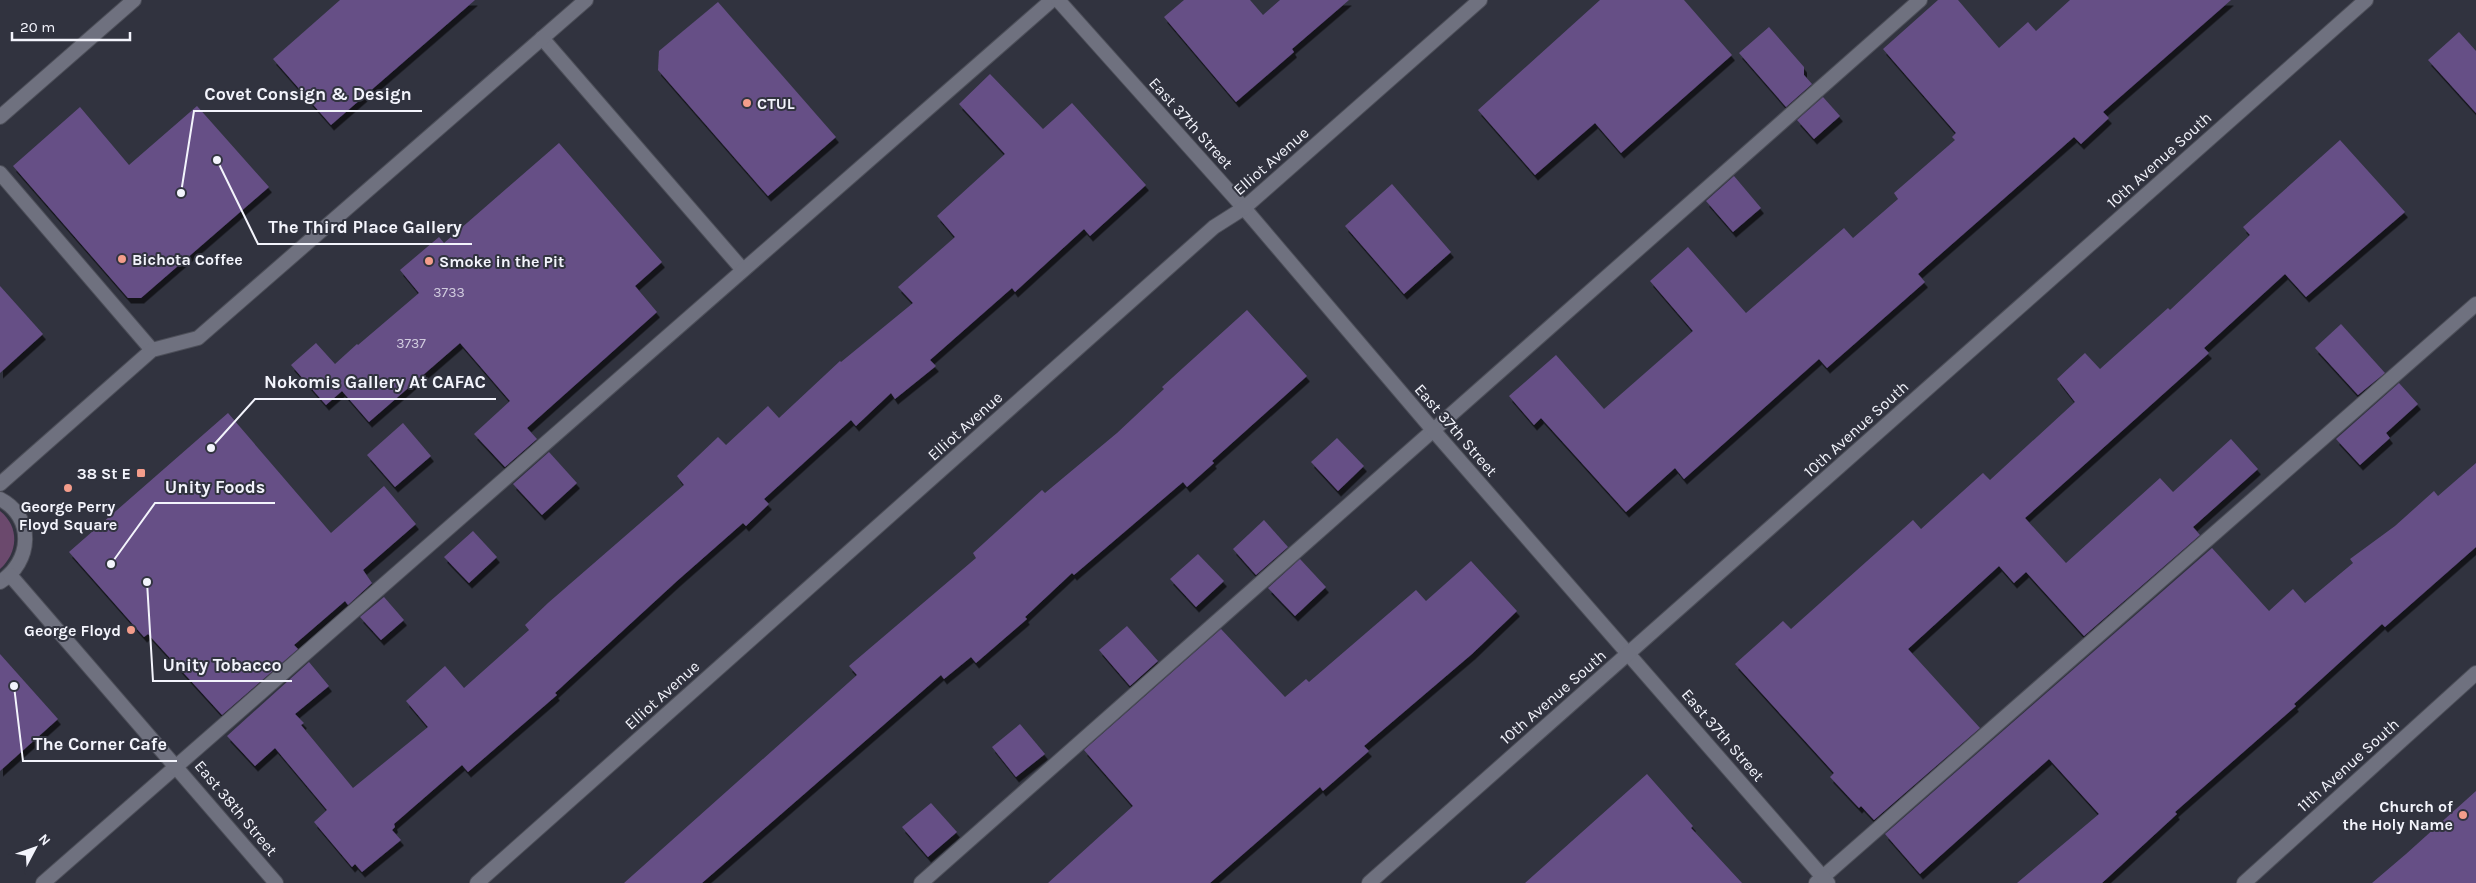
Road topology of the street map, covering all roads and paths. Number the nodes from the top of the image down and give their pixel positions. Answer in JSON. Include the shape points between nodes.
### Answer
{"nodes":[{"id":1,"x":134,"y":0,"type":"edge"},
{"id":2,"x":586,"y":0,"type":"edge"},
{"id":3,"x":1052,"y":0,"type":"edge"},
{"id":4,"x":1058,"y":0,"type":"edge"},
{"id":5,"x":1480,"y":0,"type":"edge"},
{"id":6,"x":1920,"y":0,"type":"edge"},
{"id":7,"x":2366,"y":0,"type":"edge"},
{"id":8,"x":542,"y":38,"type":"junction"},
{"id":9,"x":0,"y":117,"type":"edge"},
{"id":10,"x":0,"y":172,"type":"edge"},
{"id":11,"x":1244,"y":208,"type":"junction"},
{"id":12,"x":743,"y":270,"type":"junction"},
{"id":13,"x":2476,"y":304,"type":"edge"},
{"id":14,"x":152,"y":350,"type":"junction"},
{"id":15,"x":1433,"y":430,"type":"junction"},
{"id":16,"x":0,"y":484,"type":"edge"},
{"id":17,"x":0,"y":499,"type":"edge"},
{"id":18,"x":5,"y":578,"type":"edge"},
{"id":19,"x":1629,"y":654,"type":"junction"},
{"id":20,"x":2476,"y":673,"type":"edge"},
{"id":21,"x":178,"y":767,"type":"junction"},
{"id":22,"x":1822,"y":881,"type":"edge"},
{"id":23,"x":43,"y":883,"type":"edge"},
{"id":24,"x":276,"y":883,"type":"edge"},
{"id":25,"x":477,"y":883,"type":"edge"},
{"id":26,"x":921,"y":883,"type":"edge"},
{"id":27,"x":1369,"y":883,"type":"edge"},
{"id":28,"x":2244,"y":883,"type":"edge"}],
"edges":[{"from":1,"to":9,"type":"street"},
{"from":2,"to":8,"type":"street"},
{"from":3,"to":12,"type":"street"},
{"from":4,"to":11,"type":"street","name":"East 37th Street"},
{"from":5,"to":11,"type":"street","name":"Elliot Avenue"},
{"from":6,"to":15,"type":"street"},
{"from":7,"to":19,"type":"street","name":"10th Avenue South"},
{"from":8,"to":12,"type":"street"},
{"from":8,"to":14,"type":"street","via":[[198,338]]},
{"from":10,"to":14,"type":"street"},
{"from":11,"to":15,"type":"street","name":"East 37th Street"},
{"from":11,"to":25,"type":"street","name":"Elliot Avenue","via":[[1214,227]]},
{"from":12,"to":21,"type":"street"},
{"from":13,"to":22,"type":"street"},
{"from":14,"to":16,"type":"street"},
{"from":15,"to":19,"type":"street","name":"East 37th Street"},
{"from":15,"to":26,"type":"street"},
{"from":17,"to":18,"type":"street","via":[[19,515],[25,530],[26,547],[20,562]]},
{"from":18,"to":21,"type":"street","name":"East 38th Street"},
{"from":19,"to":22,"type":"street","name":"East 37th Street"},
{"from":19,"to":27,"type":"street","name":"10th Avenue South"},
{"from":20,"to":28,"type":"street","name":"11th Avenue South"},
{"from":21,"to":23,"type":"street"},
{"from":21,"to":24,"type":"street","name":"East 38th Street"}]}
